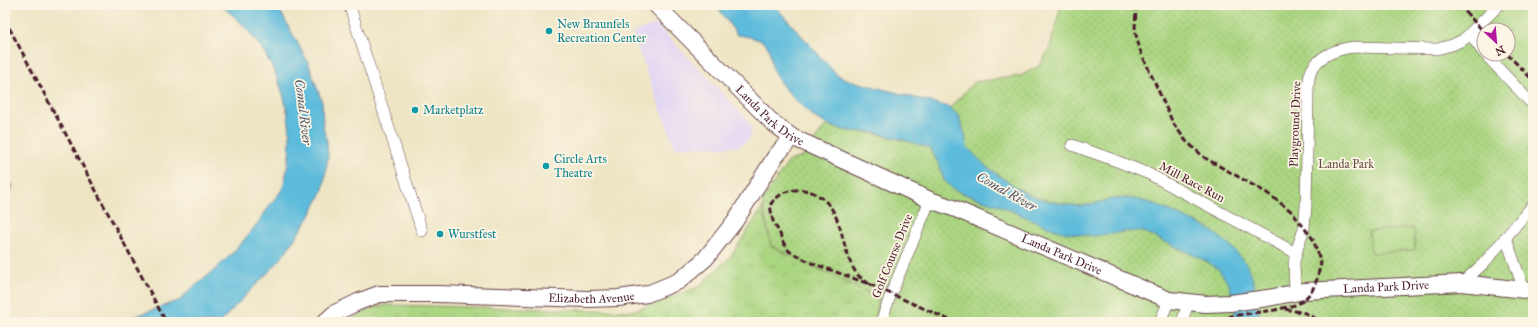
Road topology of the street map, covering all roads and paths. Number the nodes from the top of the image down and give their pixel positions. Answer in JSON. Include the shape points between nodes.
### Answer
{"nodes":[{"id":1,"x":352,"y":5,"type":"edge"},
{"id":2,"x":656,"y":5,"type":"edge"},
{"id":3,"x":1499,"y":5,"type":"edge"},
{"id":4,"x":1470,"y":34,"type":"junction"},
{"id":5,"x":1476,"y":43,"type":"edge"},
{"id":6,"x":1492,"y":62,"type":"edge"},
{"id":7,"x":1533,"y":105,"type":"edge"},
{"id":8,"x":792,"y":137,"type":"junction"},
{"id":9,"x":1072,"y":145,"type":"dead end"},
{"id":10,"x":930,"y":200,"type":"junction"},
{"id":11,"x":1533,"y":205,"type":"edge"},
{"id":12,"x":422,"y":231,"type":"dead end"},
{"id":13,"x":1506,"y":238,"type":"junction"},
{"id":14,"x":1296,"y":253,"type":"junction"},
{"id":15,"x":1462,"y":283,"type":"junction"},
{"id":16,"x":1529,"y":290,"type":"edge"},
{"id":17,"x":1295,"y":292,"type":"junction"},
{"id":18,"x":1169,"y":300,"type":"junction"},
{"id":19,"x":1188,"y":303,"type":"junction"},
{"id":20,"x":325,"y":322,"type":"edge"},
{"id":21,"x":881,"y":322,"type":"edge"},
{"id":22,"x":1160,"y":322,"type":"edge"},
{"id":23,"x":1182,"y":322,"type":"edge"}],
"edges":[{"from":1,"to":12,"type":"street","via":[[351,10]]},
{"from":2,"to":8,"type":"street","name":"Landa Park Drive","via":[[772,122]]},
{"from":3,"to":4,"type":"street","name":"Playground Drive"},
{"from":4,"to":5,"type":"street"},
{"from":4,"to":14,"type":"street","name":"Playground Drive","via":[[1463,40],[1437,49],[1343,48],[1326,56],[1313,68],[1309,79],[1304,229]]},
{"from":6,"to":7,"type":"street"},
{"from":8,"to":10,"type":"street","name":"Landa Park Drive"},
{"from":8,"to":20,"type":"street","name":"Elizabeth Avenue","via":[[775,157],[735,221],[705,259],[679,281],[647,294],[588,299],[379,294],[335,313]]},
{"from":9,"to":14,"type":"street","name":"Mill Race Run","via":[[1149,174]]},
{"from":10,"to":18,"type":"street","name":"Landa Park Drive"},
{"from":10,"to":21,"type":"street","name":"Golf Course Drive"},
{"from":11,"to":13,"type":"street"},
{"from":13,"to":15,"type":"street"},
{"from":13,"to":16,"type":"street"},
{"from":14,"to":17,"type":"street","name":"Playground Drive"},
{"from":15,"to":16,"type":"street","name":"Landa Park Drive"},
{"from":15,"to":17,"type":"street","name":"Landa Park Drive"},
{"from":17,"to":19,"type":"street","name":"Landa Park Drive","via":[[1230,303]]},
{"from":18,"to":19,"type":"street","name":"Landa Park Drive"},
{"from":18,"to":22,"type":"street"},
{"from":19,"to":23,"type":"street"}]}
